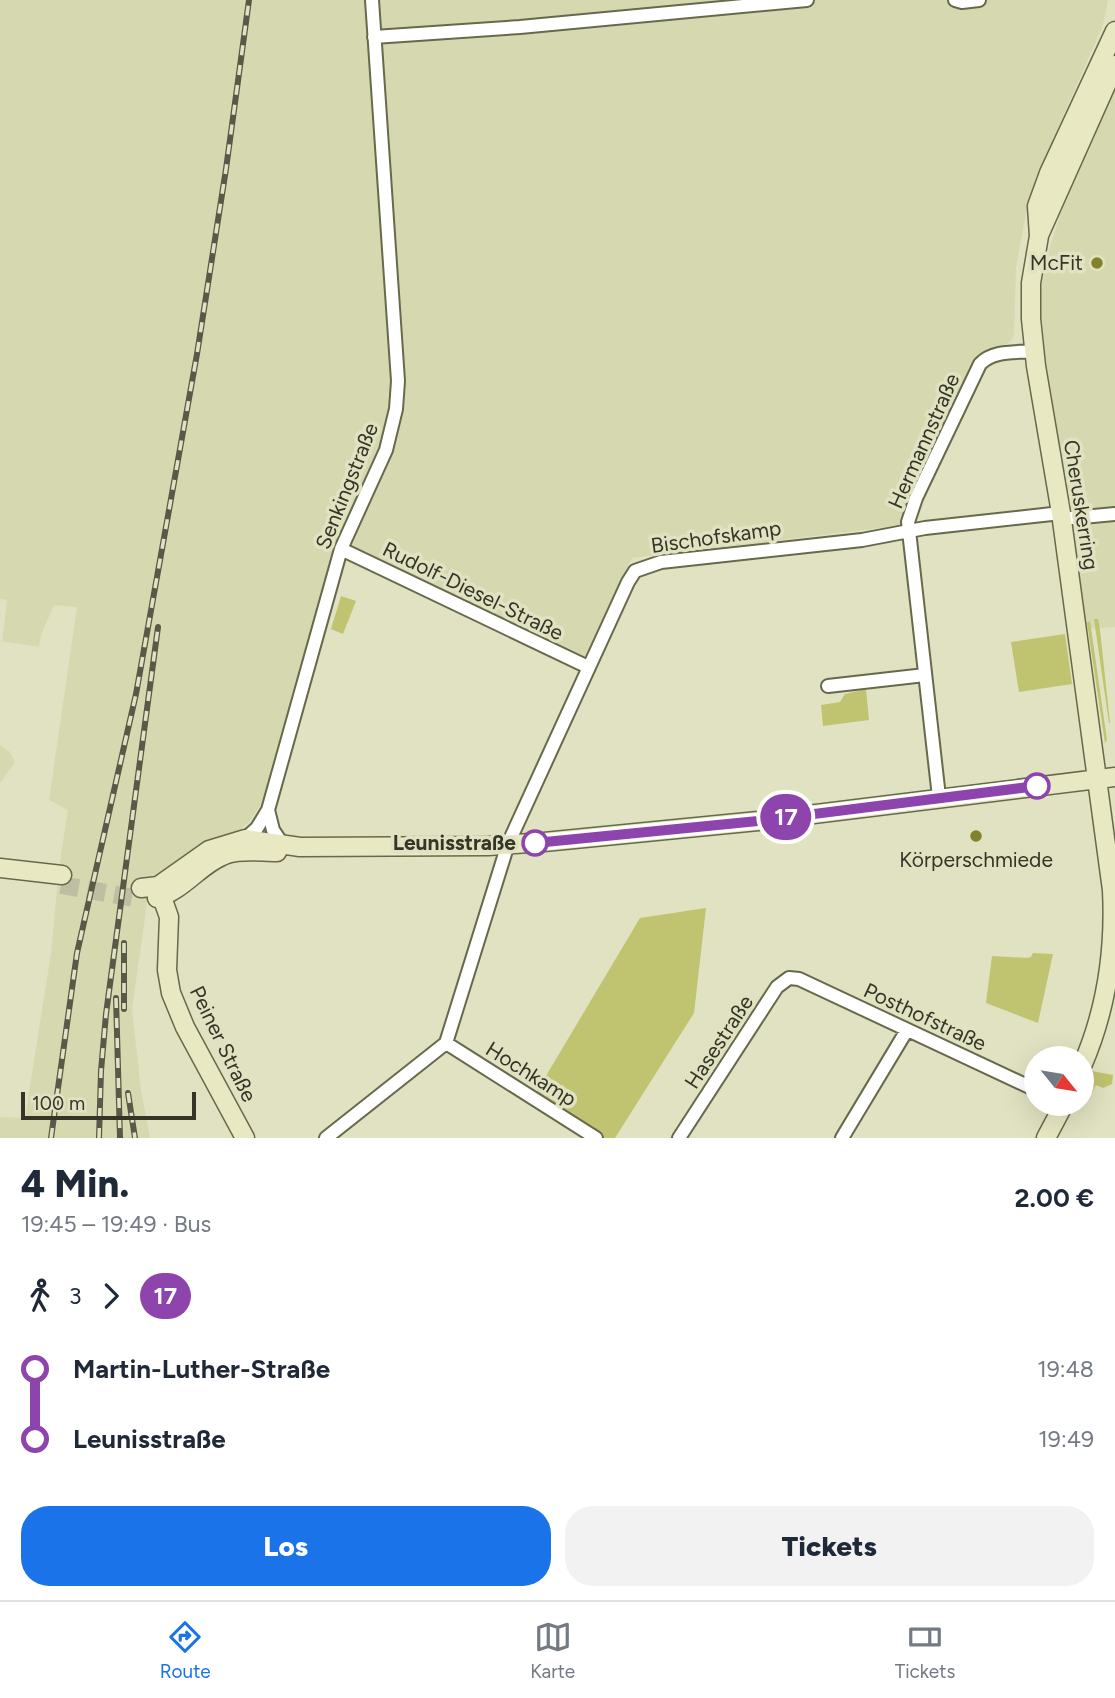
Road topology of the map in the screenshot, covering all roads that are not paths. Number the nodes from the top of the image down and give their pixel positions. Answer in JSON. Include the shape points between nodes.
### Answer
{"nodes":[{"id":1,"x":372,"y":0,"type":"edge"},
{"id":2,"x":807,"y":0,"type":"edge"},
{"id":3,"x":955,"y":0,"type":"edge"},
{"id":4,"x":979,"y":0,"type":"edge"},
{"id":5,"x":1115,"y":30,"type":"edge"},
{"id":6,"x":374,"y":37,"type":"junction"},
{"id":7,"x":1115,"y":65,"type":"edge"},
{"id":8,"x":1039,"y":236,"type":"junction"},
{"id":9,"x":1034,"y":351,"type":"junction"},
{"id":10,"x":1115,"y":514,"type":"edge"},
{"id":11,"x":1061,"y":516,"type":"junction"},
{"id":12,"x":910,"y":532,"type":"junction"},
{"id":13,"x":341,"y":549,"type":"junction"},
{"id":14,"x":588,"y":667,"type":"junction"},
{"id":15,"x":925,"y":675,"type":"junction"},
{"id":16,"x":828,"y":685,"type":"dead end"},
{"id":17,"x":1106,"y":778,"type":"edge"},
{"id":18,"x":939,"y":797,"type":"junction"},
{"id":19,"x":268,"y":810,"type":"junction"},
{"id":20,"x":245,"y":839,"type":"junction"},
{"id":21,"x":281,"y":842,"type":"junction"},
{"id":22,"x":508,"y":844,"type":"junction"},
{"id":23,"x":300,"y":847,"type":"junction"},
{"id":24,"x":0,"y":868,"type":"edge"},
{"id":25,"x":0,"y":877,"type":"edge"},
{"id":26,"x":151,"y":892,"type":"junction"},
{"id":27,"x":799,"y":979,"type":"joint"},
{"id":28,"x":907,"y":1030,"type":"junction"},
{"id":29,"x":446,"y":1043,"type":"junction"},
{"id":30,"x":1089,"y":1046,"type":"edge"},
{"id":31,"x":1024,"y":1084,"type":"edge"},
{"id":32,"x":1058,"y":1116,"type":"edge"},
{"id":33,"x":245,"y":1138,"type":"edge"},
{"id":34,"x":326,"y":1138,"type":"edge"},
{"id":35,"x":596,"y":1138,"type":"edge"},
{"id":36,"x":679,"y":1138,"type":"edge"},
{"id":37,"x":842,"y":1138,"type":"edge"},
{"id":38,"x":1046,"y":1138,"type":"edge"}],
"edges":[{"from":1,"to":6,"type":"street","name":"Senkingstraße"},
{"from":2,"to":6,"type":"street"},
{"from":3,"to":4,"type":"street"},
{"from":5,"to":8,"type":"street","name":"Cheruskerring","via":[[1049,173],[1037,206]]},
{"from":6,"to":13,"type":"street","name":"Senkingstraße","via":[[398,381],[386,450]]},
{"from":7,"to":8,"type":"street","name":"Cheruskerring"},
{"from":8,"to":9,"type":"street","name":"Cheruskerring","via":[[1031,283]]},
{"from":9,"to":11,"type":"street","name":"Cheruskerring"},
{"from":9,"to":12,"type":"street","name":"Hermannstraße","via":[[996,355],[979,364],[908,517]]},
{"from":10,"to":11,"type":"street","name":"Bischofskamp"},
{"from":11,"to":12,"type":"street","name":"Bischofskamp"},
{"from":11,"to":17,"type":"street","name":"Cheruskerring"},
{"from":12,"to":14,"type":"street","name":"Bischofskamp","via":[[645,566],[628,582]]},
{"from":12,"to":15,"type":"street","name":"Hermannstraße"},
{"from":13,"to":14,"type":"street","name":"Rudolf-Diesel-Straße"},
{"from":13,"to":19,"type":"street","name":"Senkingstraße"},
{"from":14,"to":22,"type":"street","name":"Bischofskamp"},
{"from":15,"to":16,"type":"street"},
{"from":15,"to":18,"type":"street","name":"Hermannstraße"},
{"from":17,"to":18,"type":"street"},
{"from":17,"to":30,"type":"street","name":"Cheruskerring","via":[[1112,934],[1099,1018]]},
{"from":18,"to":22,"type":"street","via":[[758,821]]},
{"from":19,"to":20,"type":"street","name":"Senkingstraße"},
{"from":19,"to":21,"type":"street"},
{"from":20,"to":21,"type":"street"},
{"from":20,"to":26,"type":"street","via":[[209,849]]},
{"from":21,"to":23,"type":"street"},
{"from":22,"to":23,"type":"street"},
{"from":22,"to":29,"type":"street"},
{"from":23,"to":26,"type":"street","via":[[228,854]]},
{"from":24,"to":25,"type":"street","via":[[62,880]]},
{"from":26,"to":33,"type":"street","name":"Peiner Straße","via":[[169,917],[171,993]]},
{"from":27,"to":28,"type":"street","name":"Posthofstraße"},
{"from":27,"to":36,"type":"street","name":"Hasestraße","via":[[785,979],[777,988]]},
{"from":28,"to":31,"type":"street","name":"Posthofstraße"},
{"from":28,"to":37,"type":"street"},
{"from":29,"to":34,"type":"street"},
{"from":29,"to":35,"type":"street","name":"Hochkamp"},
{"from":32,"to":38,"type":"street"}]}
